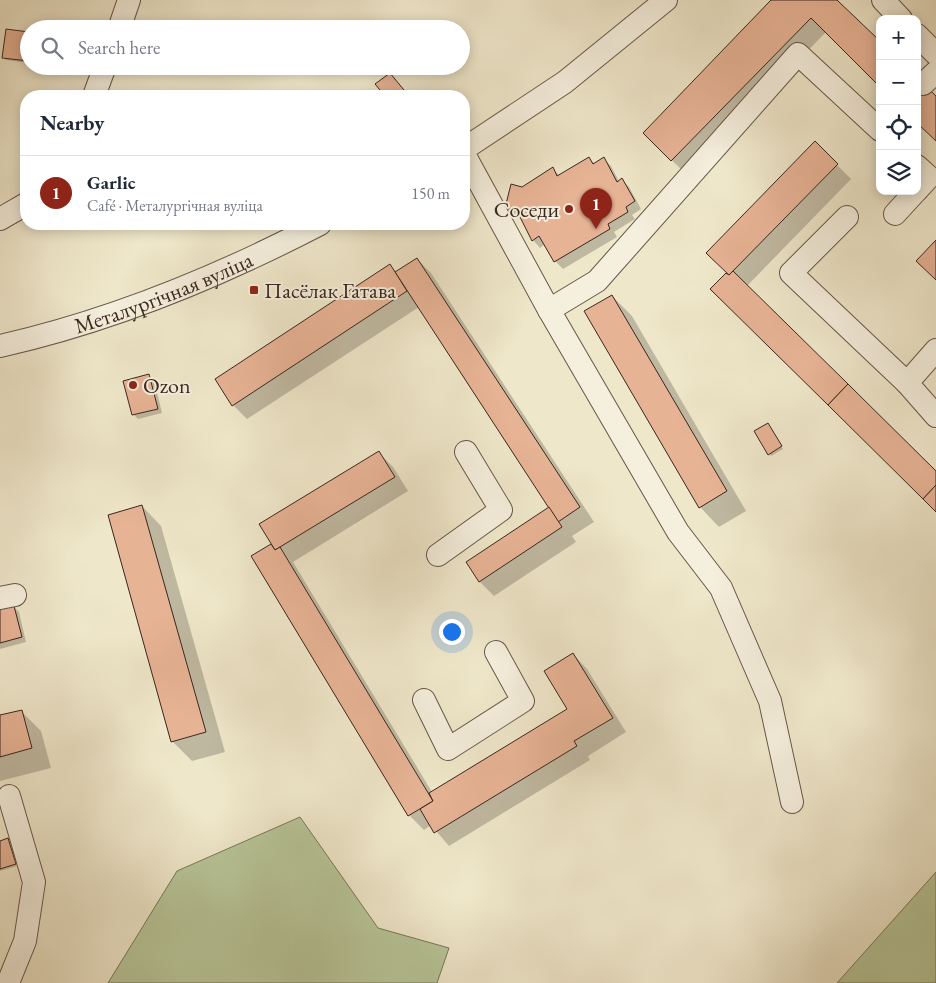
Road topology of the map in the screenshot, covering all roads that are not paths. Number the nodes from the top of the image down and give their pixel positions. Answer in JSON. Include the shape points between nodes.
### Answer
{"nodes":[{"id":1,"x":129,"y":0,"type":"edge"},
{"id":2,"x":883,"y":0,"type":"edge"},
{"id":3,"x":656,"y":3,"type":"edge"},
{"id":4,"x":897,"y":15,"type":"edge"},
{"id":5,"x":122,"y":20,"type":"edge"},
{"id":6,"x":921,"y":39,"type":"edge"},
{"id":7,"x":936,"y":54,"type":"edge"},
{"id":8,"x":102,"y":75,"type":"edge"},
{"id":9,"x":96,"y":90,"type":"edge"},
{"id":10,"x":876,"y":124,"type":"edge"},
{"id":11,"x":470,"y":145,"type":"edge"},
{"id":12,"x":470,"y":165,"type":"edge"},
{"id":13,"x":921,"y":170,"type":"edge"},
{"id":14,"x":921,"y":186,"type":"edge"},
{"id":15,"x":913,"y":195,"type":"edge"},
{"id":16,"x":20,"y":207,"type":"edge"},
{"id":17,"x":895,"y":214,"type":"dead end"},
{"id":18,"x":847,"y":217,"type":"dead end"},
{"id":19,"x":0,"y":219,"type":"edge"},
{"id":20,"x":309,"y":230,"type":"edge"},
{"id":21,"x":549,"y":310,"type":"junction"},
{"id":22,"x":0,"y":346,"type":"edge"},
{"id":23,"x":936,"y":350,"type":"edge"},
{"id":24,"x":907,"y":382,"type":"junction"},
{"id":25,"x":936,"y":416,"type":"edge"},
{"id":26,"x":466,"y":452,"type":"dead end"},
{"id":27,"x":438,"y":555,"type":"dead end"},
{"id":28,"x":496,"y":652,"type":"dead end"},
{"id":29,"x":424,"y":700,"type":"dead end"},
{"id":30,"x":9,"y":796,"type":"dead end"},
{"id":31,"x":792,"y":802,"type":"dead end"},
{"id":32,"x":8,"y":983,"type":"edge"}],
"edges":[{"from":1,"to":5,"type":"street"},
{"from":2,"to":4,"type":"street"},
{"from":3,"to":11,"type":"street","via":[[565,82]]},
{"from":6,"to":7,"type":"street"},
{"from":8,"to":9,"type":"street"},
{"from":10,"to":21,"type":"street","via":[[798,54],[598,280]]},
{"from":12,"to":21,"type":"street"},
{"from":13,"to":14,"type":"street","via":[[929,177]]},
{"from":15,"to":17,"type":"street"},
{"from":16,"to":19,"type":"street"},
{"from":18,"to":24,"type":"street","via":[[791,273]]},
{"from":20,"to":22,"type":"street","name":"Металургічная вуліца","via":[[201,280],[37,338]]},
{"from":21,"to":31,"type":"street","via":[[678,532],[721,588],[770,701]]},
{"from":23,"to":24,"type":"street"},
{"from":24,"to":25,"type":"street"},
{"from":26,"to":27,"type":"street","via":[[501,510]]},
{"from":28,"to":29,"type":"street","via":[[523,701],[448,749]]},
{"from":30,"to":32,"type":"street","via":[[34,882],[24,941]]}]}
